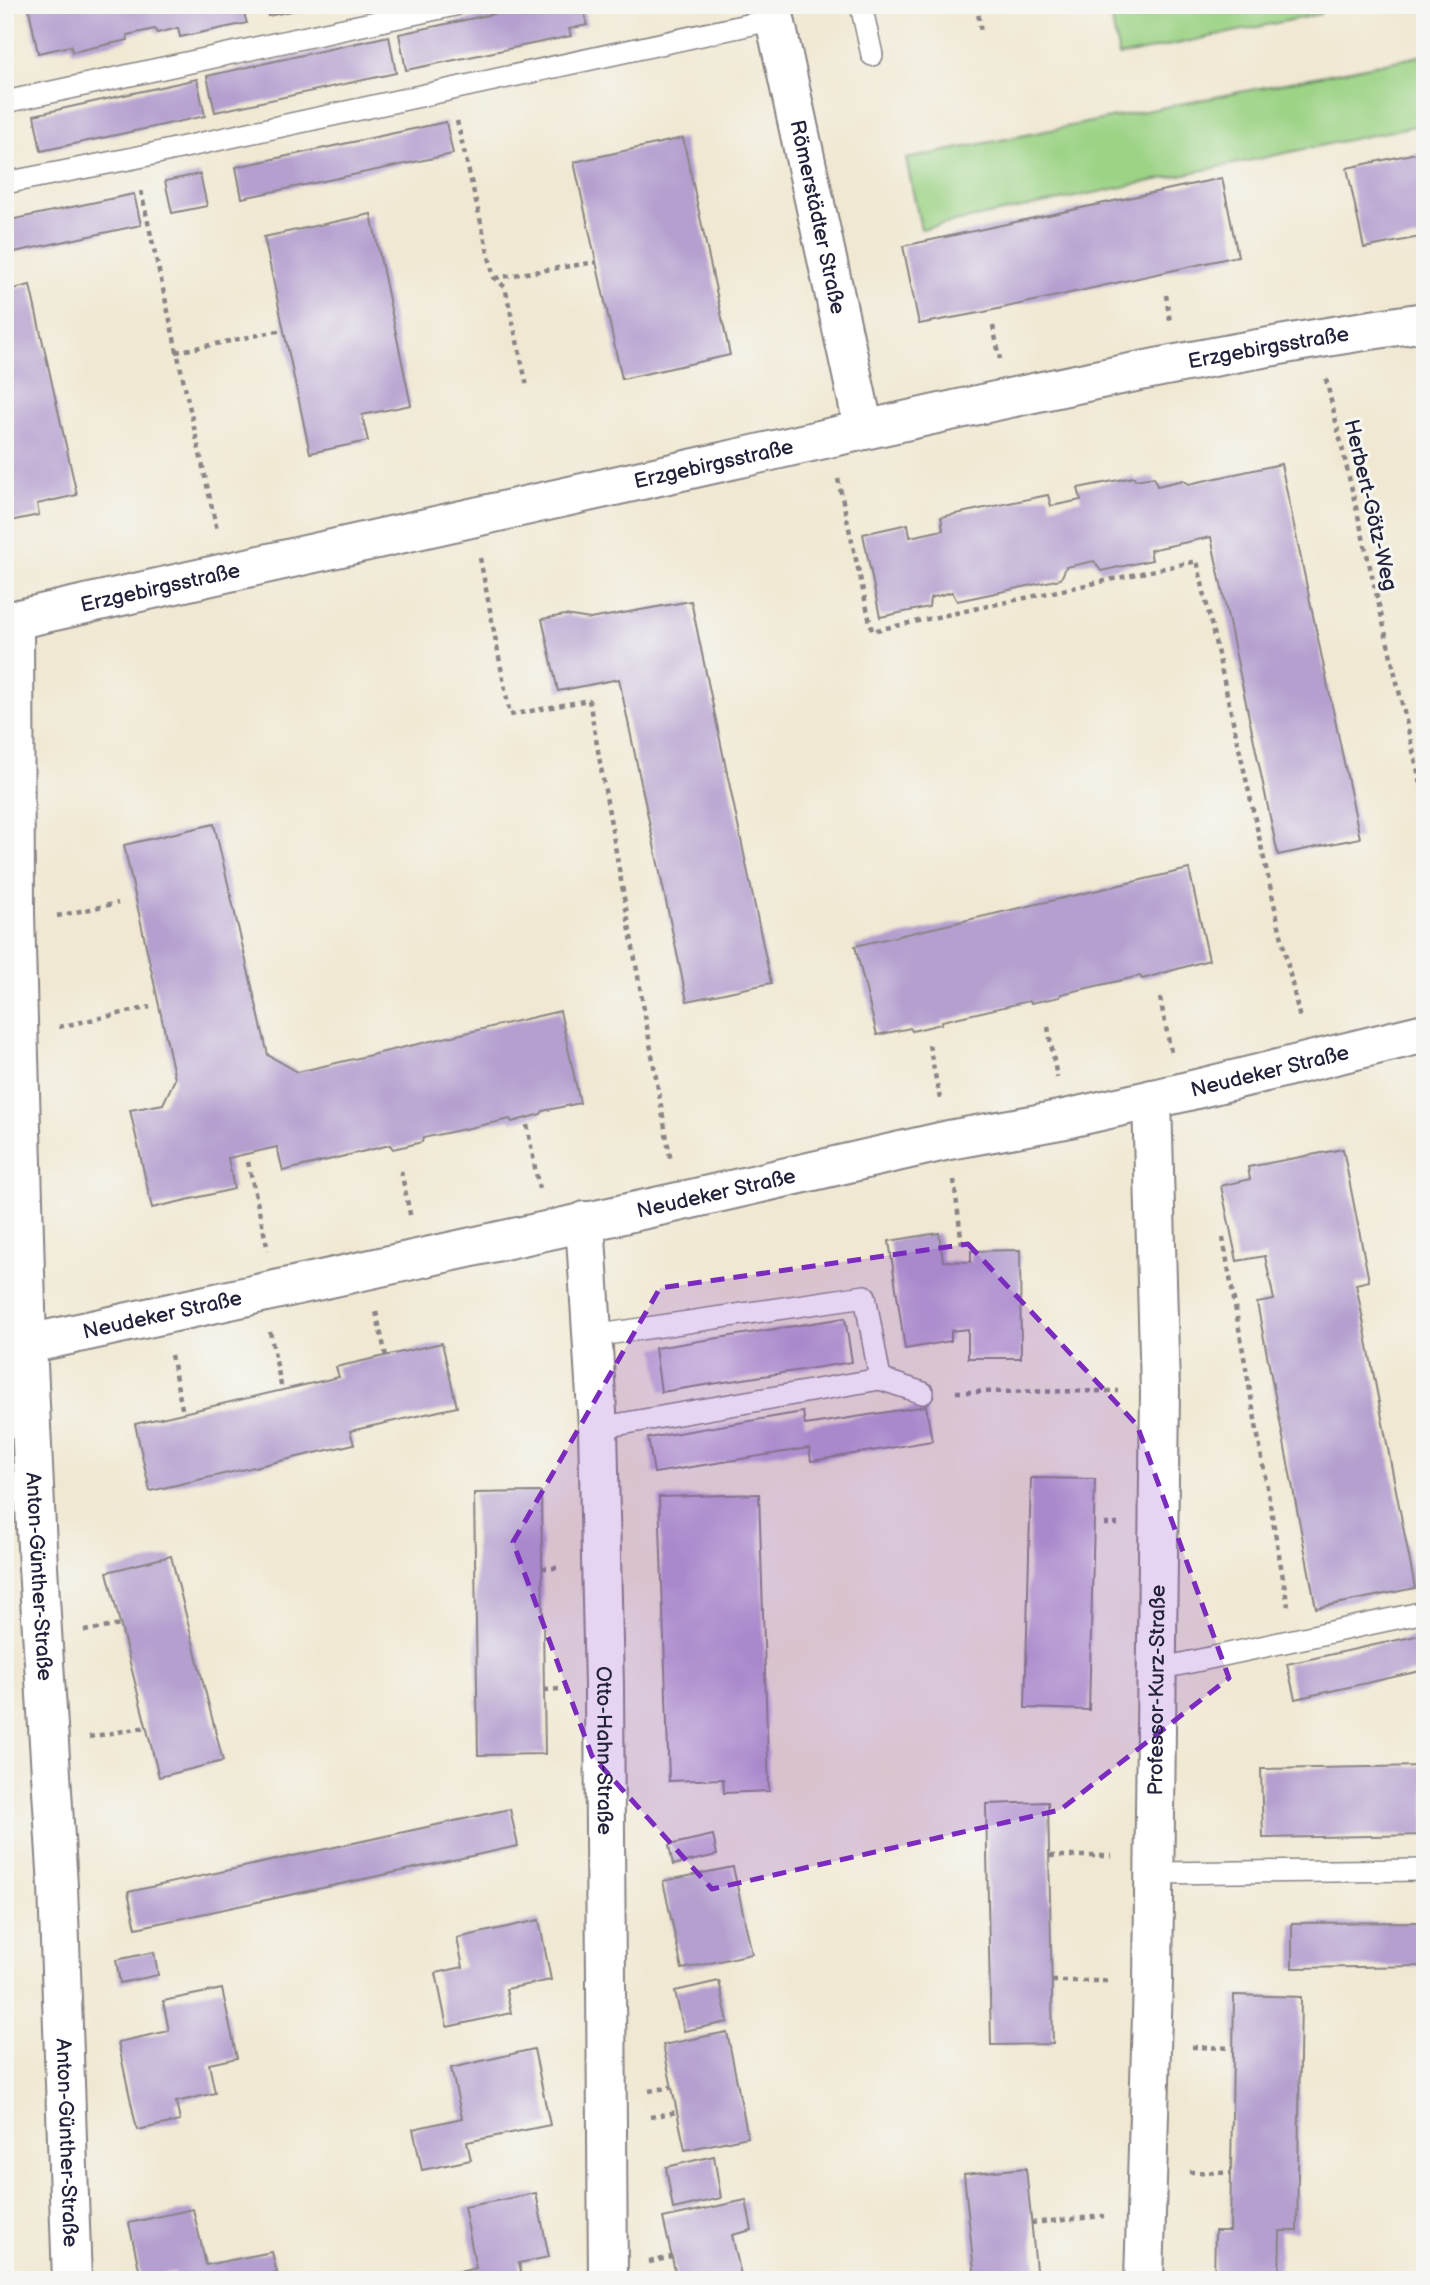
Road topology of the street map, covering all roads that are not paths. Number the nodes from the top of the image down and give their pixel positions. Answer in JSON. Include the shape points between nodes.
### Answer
{"nodes":[{"id":1,"x":455,"y":5,"type":"edge"},
{"id":2,"x":861,"y":5,"type":"edge"},
{"id":3,"x":773,"y":12,"type":"edge"},
{"id":4,"x":872,"y":55,"type":"dead end"},
{"id":5,"x":5,"y":102,"type":"edge"},
{"id":6,"x":5,"y":183,"type":"edge"},
{"id":7,"x":1425,"y":322,"type":"edge"},
{"id":8,"x":846,"y":434,"type":"junction"},
{"id":9,"x":10,"y":621,"type":"edge"},
{"id":10,"x":1425,"y":1033,"type":"edge"},
{"id":11,"x":1166,"y":1096,"type":"junction"},
{"id":12,"x":585,"y":1221,"type":"junction"},
{"id":13,"x":593,"y":1336,"type":"junction"},
{"id":14,"x":16,"y":1346,"type":"edge"},
{"id":15,"x":880,"y":1379,"type":"junction"},
{"id":16,"x":923,"y":1392,"type":"road end"},
{"id":17,"x":598,"y":1428,"type":"junction"},
{"id":18,"x":1425,"y":1612,"type":"edge"},
{"id":19,"x":1158,"y":1669,"type":"junction"},
{"id":20,"x":1154,"y":1865,"type":"junction"},
{"id":21,"x":1425,"y":1870,"type":"edge"},
{"id":22,"x":72,"y":2280,"type":"edge"},
{"id":23,"x":607,"y":2280,"type":"edge"},
{"id":24,"x":1144,"y":2280,"type":"edge"}],
"edges":[{"from":1,"to":5,"type":"lane"},
{"from":2,"to":4,"type":"lane"},
{"from":3,"to":6,"type":"lane","via":[[134,158]]},
{"from":3,"to":8,"type":"street","name":"Römerstädter Straße"},
{"from":7,"to":8,"type":"street","name":"Erzgebirgsstraße","via":[[1165,366]]},
{"from":8,"to":9,"type":"street","name":"Erzgebirgsstraße"},
{"from":9,"to":14,"type":"street","name":"Anton-Günther-Straße","via":[[19,1036]]},
{"from":10,"to":11,"type":"street","name":"Neudeker Straße"},
{"from":11,"to":12,"type":"street","name":"Neudeker Straße"},
{"from":11,"to":19,"type":"street","name":"Professor-Kurz-Straße"},
{"from":12,"to":13,"type":"street","name":"Otto-Hahn-Straße"},
{"from":12,"to":14,"type":"street","name":"Neudeker Straße"},
{"from":13,"to":15,"type":"lane","via":[[865,1296]]},
{"from":13,"to":17,"type":"street","name":"Otto-Hahn-Straße"},
{"from":14,"to":22,"type":"street","name":"Anton-Günther-Straße","via":[[58,1886]]},
{"from":15,"to":16,"type":"lane"},
{"from":15,"to":17,"type":"lane"},
{"from":17,"to":23,"type":"street","name":"Otto-Hahn-Straße","via":[[606,1776]]},
{"from":18,"to":19,"type":"lane"},
{"from":19,"to":20,"type":"street","name":"Professor-Kurz-Straße"},
{"from":20,"to":21,"type":"lane"},
{"from":20,"to":24,"type":"street","name":"Professor-Kurz-Straße"}]}
